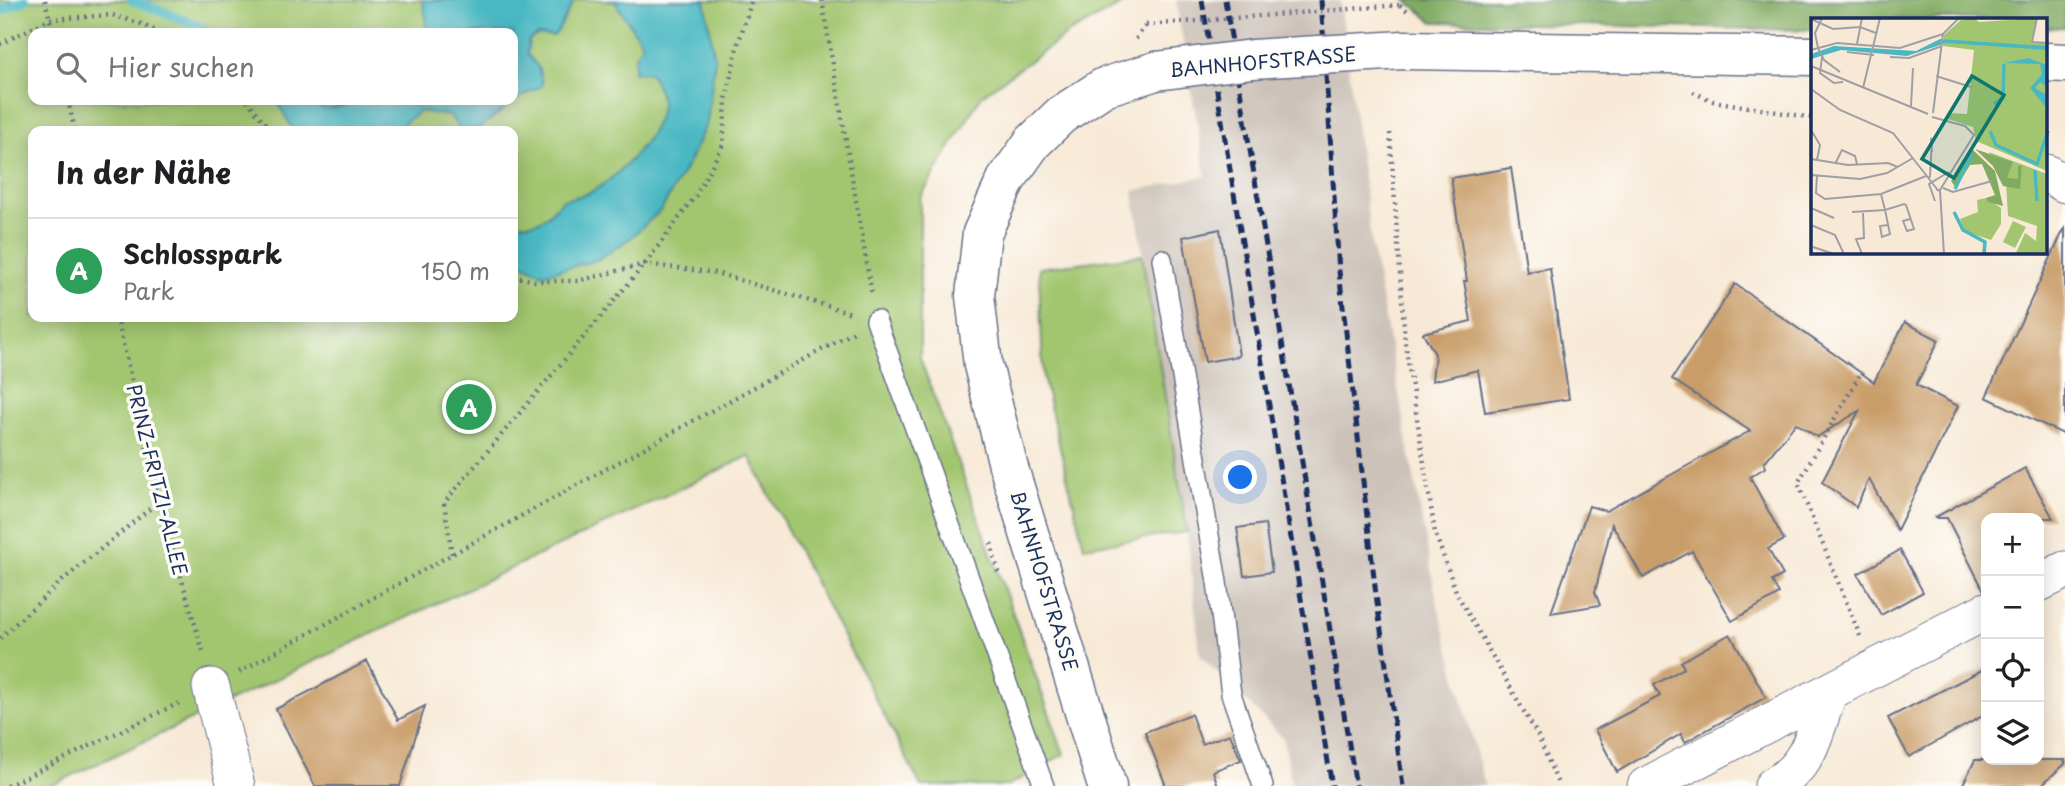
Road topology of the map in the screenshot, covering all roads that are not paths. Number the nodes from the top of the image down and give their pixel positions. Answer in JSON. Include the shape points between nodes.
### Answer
{"nodes":[{"id":1,"x":1811,"y":56,"type":"edge"},
{"id":2,"x":2048,"y":174,"type":"edge"},
{"id":3,"x":2065,"y":184,"type":"edge"},
{"id":4,"x":1162,"y":258,"type":"dead end"},
{"id":5,"x":876,"y":320,"type":"road end"},
{"id":6,"x":2065,"y":570,"type":"edge"},
{"id":7,"x":2044,"y":580,"type":"edge"},
{"id":8,"x":1981,"y":614,"type":"edge"},
{"id":9,"x":211,"y":687,"type":"road end"},
{"id":10,"x":1828,"y":694,"type":"junction"},
{"id":11,"x":236,"y":786,"type":"edge"},
{"id":12,"x":1044,"y":786,"type":"edge"},
{"id":13,"x":1107,"y":786,"type":"edge"},
{"id":14,"x":1262,"y":786,"type":"edge"},
{"id":15,"x":1646,"y":786,"type":"edge"},
{"id":16,"x":1773,"y":786,"type":"edge"}],
"edges":[{"from":1,"to":13,"type":"street","name":"BAHNHOFSTRASSE","bridge":true,"via":[[1404,50],[1252,59],[1156,71],[1104,88],[1061,114],[1033,142],[1006,180],[982,233],[975,296],[983,365],[1008,465]]},
{"from":2,"to":3,"type":"street"},
{"from":4,"to":14,"type":"lane","via":[[1217,582],[1231,694]]},
{"from":5,"to":12,"type":"lane"},
{"from":6,"to":7,"type":"street"},
{"from":8,"to":10,"type":"street"},
{"from":9,"to":11,"type":"street"},
{"from":10,"to":15,"type":"street"},
{"from":10,"to":16,"type":"street","via":[[1804,759],[1790,776]]}]}
